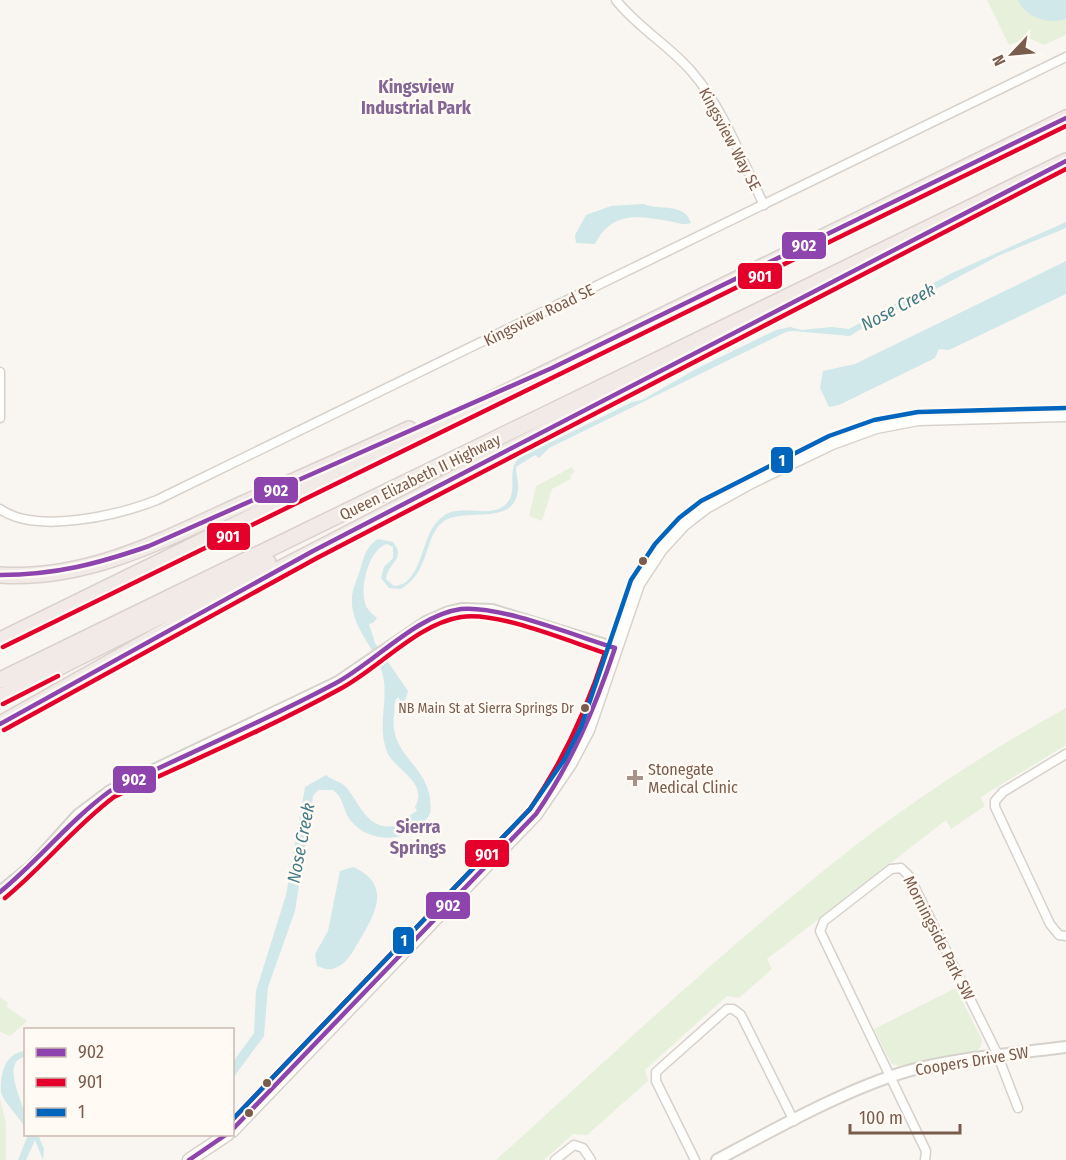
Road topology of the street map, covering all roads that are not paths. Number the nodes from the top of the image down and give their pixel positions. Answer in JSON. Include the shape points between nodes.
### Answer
{"nodes":[{"id":1,"x":616,"y":0,"type":"edge"},
{"id":2,"x":1066,"y":57,"type":"edge"},
{"id":3,"x":1066,"y":118,"type":"edge"},
{"id":4,"x":1066,"y":162,"type":"edge"},
{"id":5,"x":764,"y":205,"type":"junction"},
{"id":6,"x":976,"y":205,"type":"junction"},
{"id":7,"x":552,"y":368,"type":"junction"},
{"id":8,"x":0,"y":372,"type":"edge"},
{"id":9,"x":1066,"y":415,"type":"edge"},
{"id":10,"x":548,"y":416,"type":"junction"},
{"id":11,"x":0,"y":418,"type":"edge"},
{"id":12,"x":0,"y":509,"type":"edge"},
{"id":13,"x":0,"y":574,"type":"edge"},
{"id":14,"x":0,"y":640,"type":"edge"},
{"id":15,"x":615,"y":648,"type":"junction"},
{"id":16,"x":0,"y":680,"type":"edge"},
{"id":17,"x":0,"y":697,"type":"edge"},
{"id":18,"x":0,"y":724,"type":"edge"},
{"id":19,"x":1066,"y":754,"type":"edge"},
{"id":20,"x":0,"y":892,"type":"edge"},
{"id":21,"x":1066,"y":936,"type":"edge"},
{"id":22,"x":1066,"y":1047,"type":"edge"},
{"id":23,"x":998,"y":1056,"type":"junction"},
{"id":24,"x":890,"y":1077,"type":"junction"},
{"id":25,"x":1018,"y":1108,"type":"dead end"},
{"id":26,"x":794,"y":1121,"type":"junction"},
{"id":27,"x":234,"y":1129,"type":"edge"},
{"id":28,"x":225,"y":1136,"type":"edge"},
{"id":29,"x":189,"y":1160,"type":"edge"},
{"id":30,"x":555,"y":1160,"type":"edge"},
{"id":31,"x":591,"y":1160,"type":"edge"},
{"id":32,"x":695,"y":1160,"type":"edge"},
{"id":33,"x":717,"y":1160,"type":"edge"},
{"id":34,"x":925,"y":1160,"type":"edge"}],
"edges":[{"from":1,"to":5,"type":"street","name":"Kingsview Way SE","via":[[640,27],[677,56],[703,86]]},
{"from":2,"to":5,"type":"street","name":"Kingsview Road SE"},
{"from":3,"to":7,"type":"highway"},
{"from":4,"to":6,"type":"highway","name":"Queen Elizabeth II Highway"},
{"from":5,"to":12,"type":"street","name":"Kingsview Road SE","via":[[157,500],[118,513],[78,519],[25,518]]},
{"from":6,"to":10,"type":"highway","name":"Queen Elizabeth II Highway"},
{"from":6,"to":18,"type":"highway","via":[[269,574]]},
{"from":7,"to":13,"type":"highway","via":[[122,556],[50,574]]},
{"from":7,"to":14,"type":"highway"},
{"from":8,"to":11,"type":"street"},
{"from":9,"to":15,"type":"main road","via":[[899,422],[832,443],[752,482],[706,507],[661,549],[635,591]]},
{"from":10,"to":16,"type":"highway","name":"Queen Elizabeth II Highway"},
{"from":10,"to":17,"type":"highway"},
{"from":15,"to":20,"type":"street","via":[[518,616],[478,609],[435,617],[320,692],[110,791],[78,815],[32,866]]},
{"from":15,"to":27,"type":"main road","via":[[579,748],[536,814]]},
{"from":19,"to":21,"type":"street","via":[[1003,792],[995,807],[1050,924],[1059,935]]},
{"from":22,"to":23,"type":"street","name":"Coopers Drive SW"},
{"from":23,"to":24,"type":"street","name":"Coopers Drive SW"},
{"from":23,"to":24,"type":"street","name":"Morningside Park SW","via":[[909,876],[901,868],[891,869],[824,921],[820,931]]},
{"from":23,"to":25,"type":"street"},
{"from":24,"to":26,"type":"street","name":"Coopers Drive SW"},
{"from":24,"to":34,"type":"street","via":[[926,1151]]},
{"from":26,"to":32,"type":"street","via":[[741,1015],[727,1009],[656,1072],[656,1081]]},
{"from":26,"to":33,"type":"street","name":"Coopers Drive SW"},
{"from":28,"to":29,"type":"main road"},
{"from":30,"to":31,"type":"street","via":[[574,1146],[583,1148]]}]}
